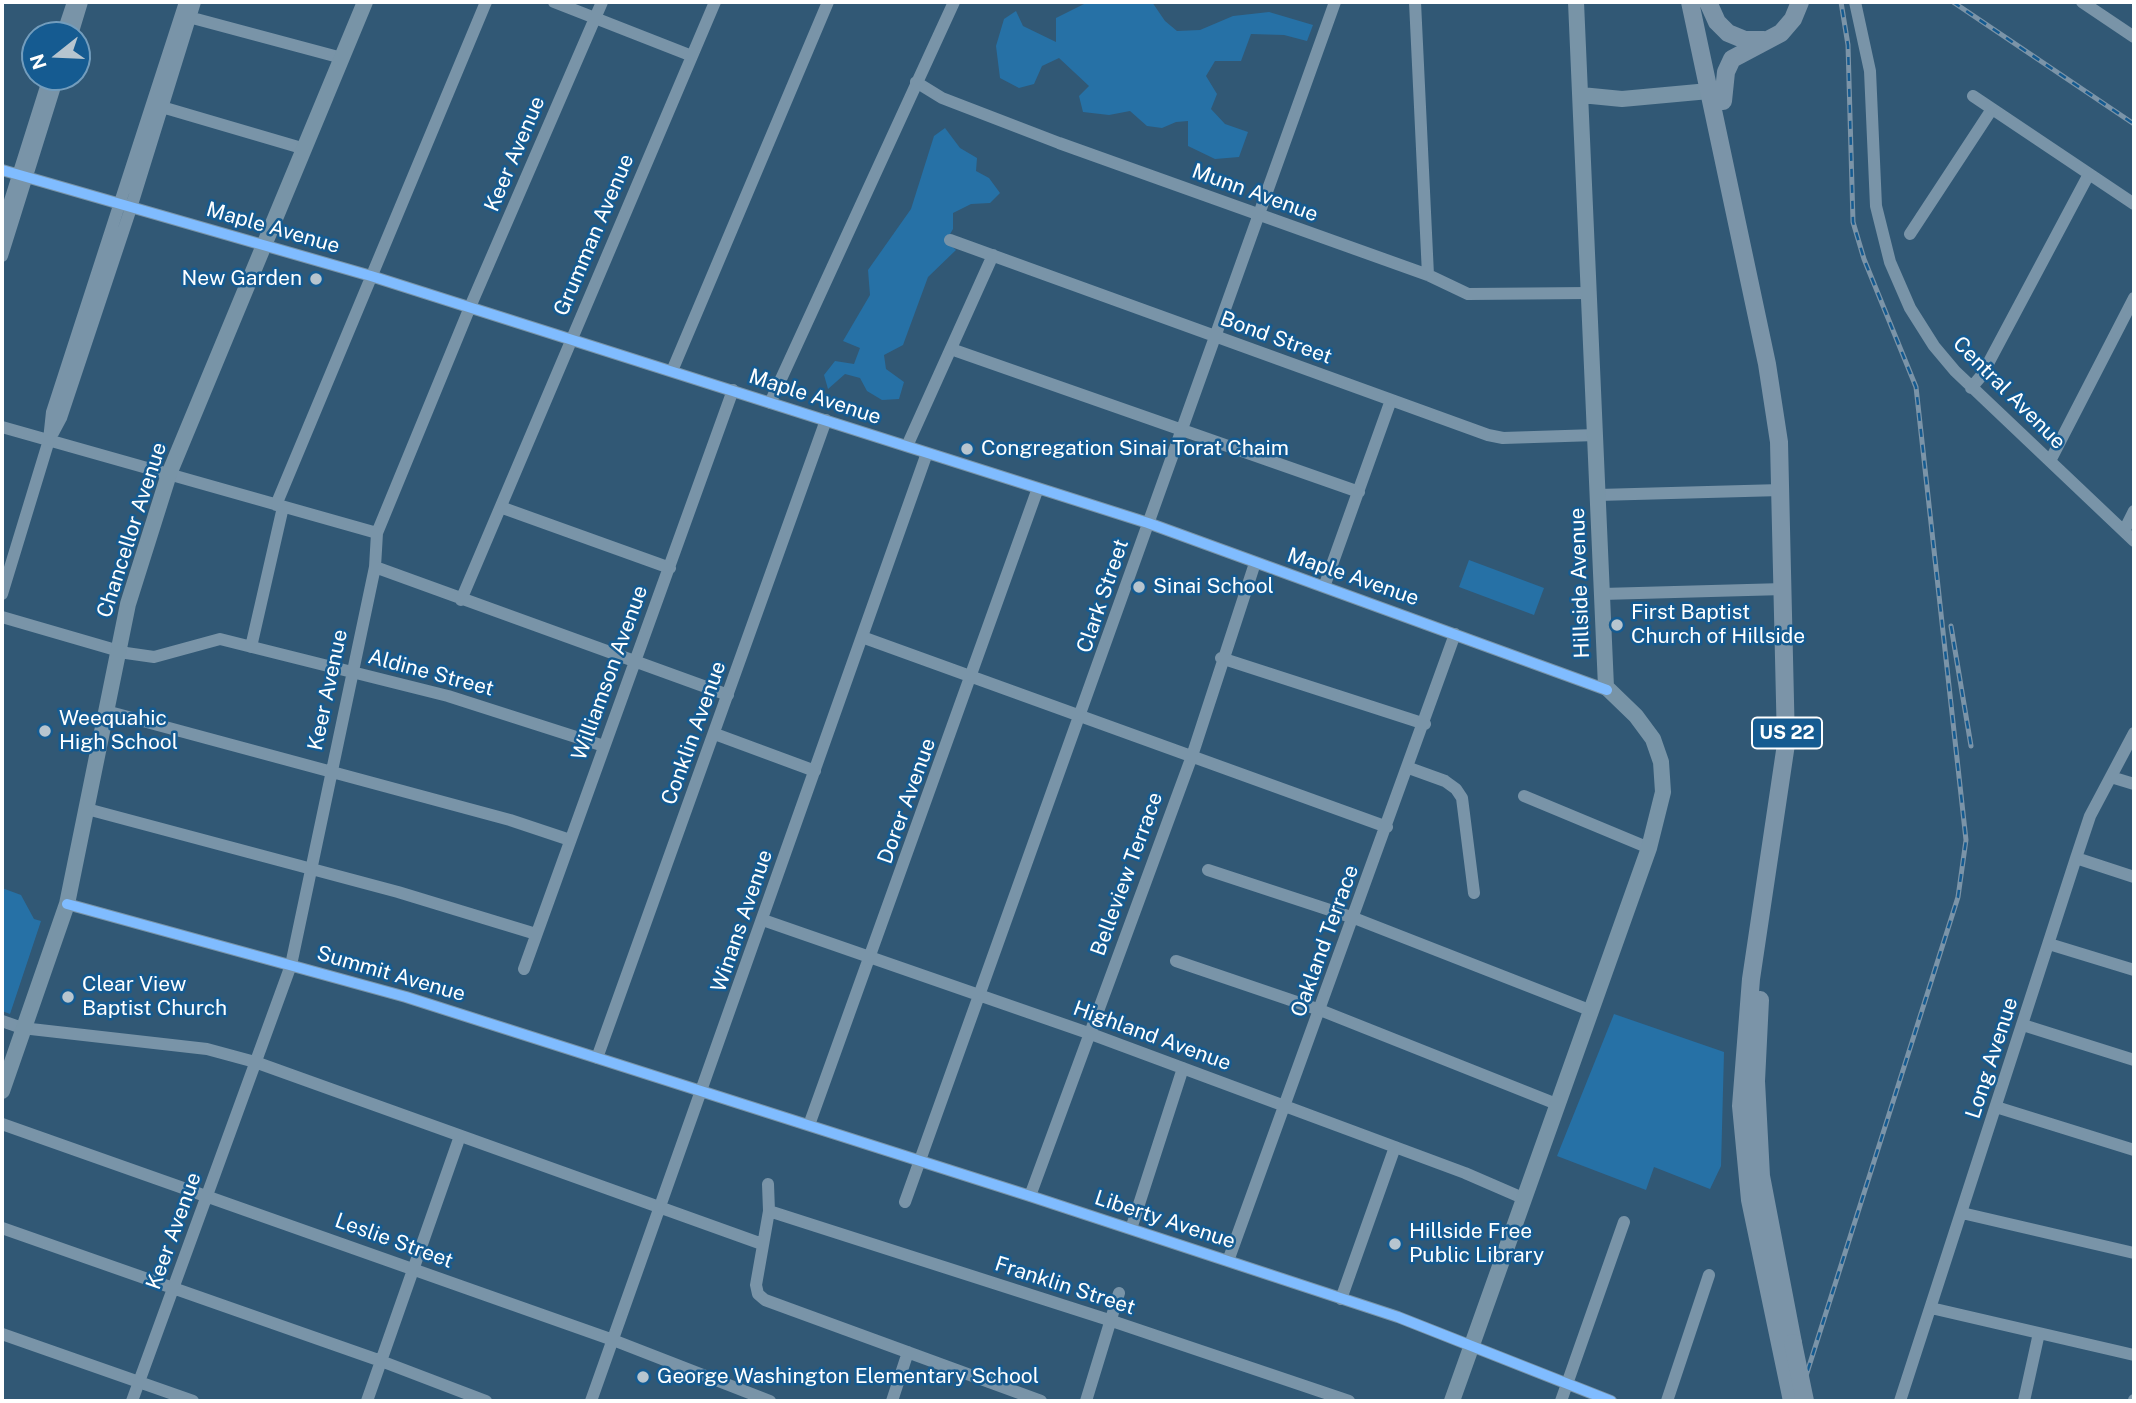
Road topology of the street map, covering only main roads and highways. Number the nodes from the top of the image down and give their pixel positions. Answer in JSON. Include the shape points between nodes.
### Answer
{"nodes":[{"id":1,"x":365,"y":2,"type":"edge"},
{"id":2,"x":1576,"y":2,"type":"edge"},
{"id":3,"x":1690,"y":2,"type":"edge"},
{"id":4,"x":1701,"y":2,"type":"edge"},
{"id":5,"x":1708,"y":2,"type":"edge"},
{"id":6,"x":1800,"y":2,"type":"edge"},
{"id":7,"x":1768,"y":40,"type":"junction"},
{"id":8,"x":1580,"y":95,"type":"junction"},
{"id":9,"x":1716,"y":96,"type":"junction"},
{"id":10,"x":2,"y":1091,"type":"edge"},
{"id":11,"x":1452,"y":1401,"type":"edge"},
{"id":12,"x":1792,"y":1401,"type":"edge"},
{"id":13,"x":1805,"y":1401,"type":"edge"}],
"edges":[{"from":1,"to":10,"type":"main road","name":"Chancellor Avenue","via":[[169,474],[128,604],[67,904]]},
{"from":2,"to":8,"type":"main road","name":"Hillside Avenue"},
{"from":3,"to":9,"type":"highway","number":"US 22"},
{"from":4,"to":9,"type":"highway","number":"US 22"},
{"from":5,"to":7,"type":"highway","via":[[1717,22],[1732,36]]},
{"from":6,"to":7,"type":"highway","via":[[1786,29]]},
{"from":7,"to":9,"type":"highway","via":[[1729,63]]},
{"from":8,"to":9,"type":"main road"},
{"from":8,"to":11,"type":"main road","name":"Hillside Avenue","via":[[1607,690],[1641,721],[1660,755],[1663,792],[1649,848]]},
{"from":9,"to":12,"type":"highway","number":"US 22","via":[[1778,431],[1785,752],[1750,987],[1741,1106],[1749,1200]]},
{"from":9,"to":13,"type":"highway","number":"US 22","bridge":true,"via":[[1779,366],[1790,445],[1797,748],[1762,986],[1756,1088],[1762,1191]]}]}
